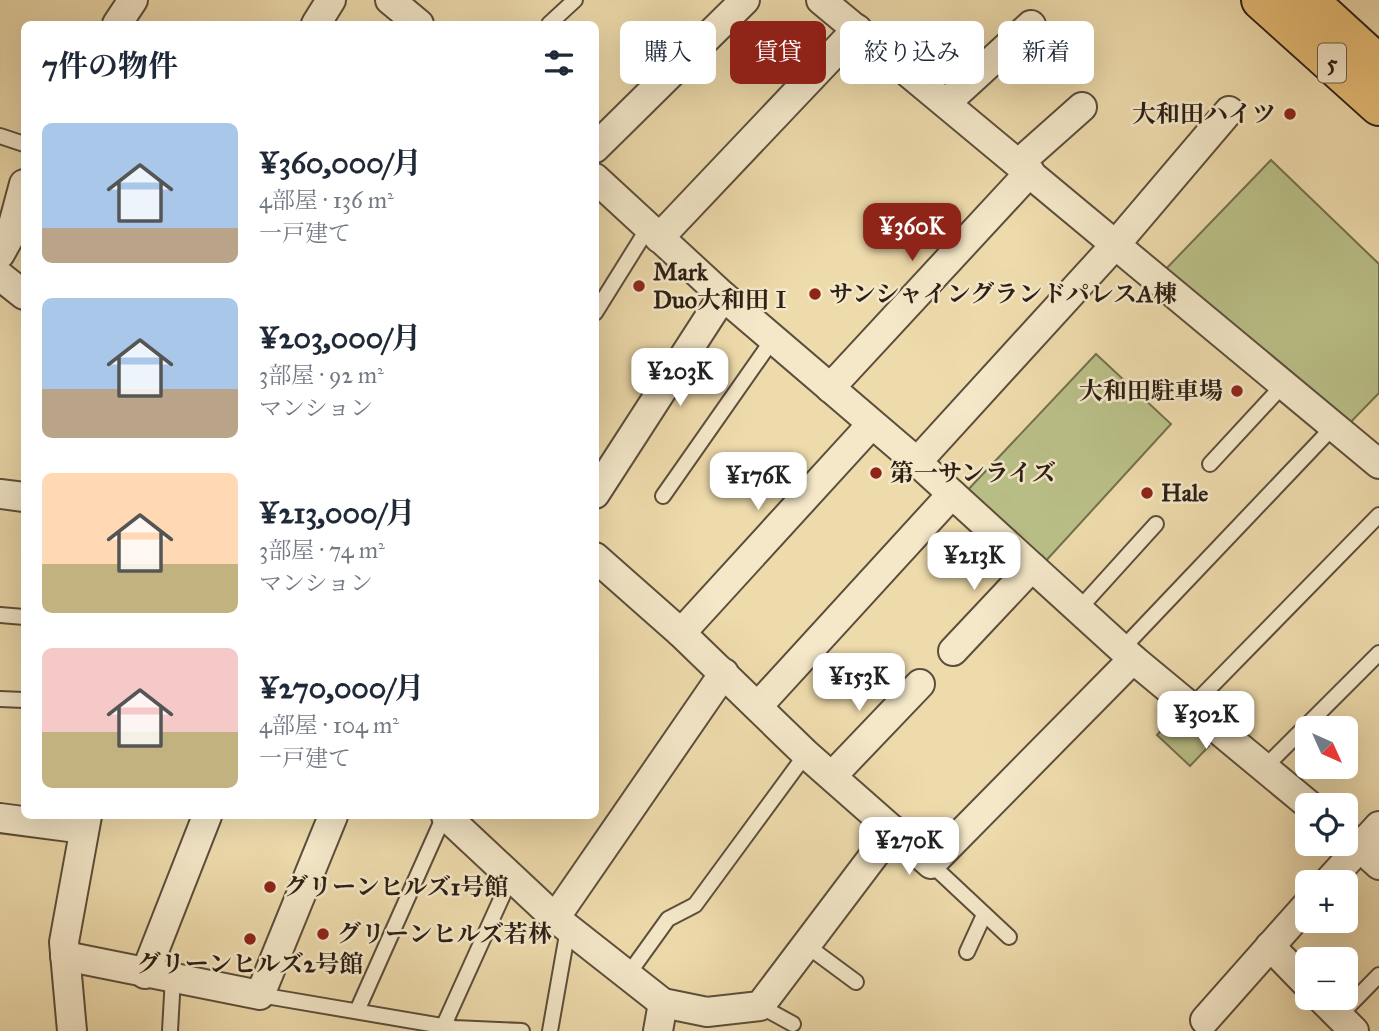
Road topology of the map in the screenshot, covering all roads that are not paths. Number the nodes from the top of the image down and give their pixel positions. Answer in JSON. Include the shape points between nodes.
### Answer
{"nodes":[{"id":1,"x":133,"y":0,"type":"edge"},
{"id":2,"x":331,"y":0,"type":"edge"},
{"id":3,"x":575,"y":0,"type":"edge"},
{"id":4,"x":745,"y":0,"type":"edge"},
{"id":5,"x":821,"y":0,"type":"edge"},
{"id":6,"x":1261,"y":0,"type":"edge"},
{"id":7,"x":1308,"y":0,"type":"edge"},
{"id":8,"x":395,"y":1,"type":"edge"},
{"id":9,"x":119,"y":21,"type":"edge"},
{"id":10,"x":318,"y":21,"type":"edge"},
{"id":11,"x":416,"y":21,"type":"edge"},
{"id":12,"x":552,"y":21,"type":"edge"},
{"id":13,"x":846,"y":21,"type":"edge"},
{"id":14,"x":840,"y":47,"type":"edge"},
{"id":15,"x":998,"y":56,"type":"edge"},
{"id":16,"x":923,"y":84,"type":"edge"},
{"id":17,"x":1375,"y":85,"type":"edge"},
{"id":18,"x":946,"y":103,"type":"junction"},
{"id":19,"x":1082,"y":107,"type":"dead end"},
{"id":20,"x":1229,"y":111,"type":"dead end"},
{"id":21,"x":0,"y":136,"type":"edge"},
{"id":22,"x":21,"y":143,"type":"edge"},
{"id":23,"x":599,"y":144,"type":"edge"},
{"id":24,"x":1024,"y":168,"type":"junction"},
{"id":25,"x":599,"y":186,"type":"edge"},
{"id":26,"x":21,"y":192,"type":"edge"},
{"id":27,"x":654,"y":233,"type":"junction"},
{"id":28,"x":3,"y":241,"type":"edge"},
{"id":29,"x":1116,"y":243,"type":"junction"},
{"id":30,"x":0,"y":276,"type":"edge"},
{"id":31,"x":21,"y":293,"type":"edge"},
{"id":32,"x":723,"y":296,"type":"junction"},
{"id":33,"x":599,"y":308,"type":"edge"},
{"id":34,"x":773,"y":339,"type":"junction"},
{"id":35,"x":1284,"y":384,"type":"junction"},
{"id":36,"x":830,"y":388,"type":"junction"},
{"id":37,"x":871,"y":425,"type":"junction"},
{"id":38,"x":1334,"y":426,"type":"junction"},
{"id":39,"x":917,"y":462,"type":"junction"},
{"id":40,"x":1210,"y":464,"type":"dead end"},
{"id":41,"x":1379,"y":464,"type":"edge"},
{"id":42,"x":599,"y":488,"type":"edge"},
{"id":43,"x":0,"y":494,"type":"edge"},
{"id":44,"x":951,"y":494,"type":"junction"},
{"id":45,"x":663,"y":496,"type":"dead end"},
{"id":46,"x":21,"y":497,"type":"edge"},
{"id":47,"x":1379,"y":515,"type":"edge"},
{"id":48,"x":1156,"y":524,"type":"dead end"},
{"id":49,"x":599,"y":561,"type":"edge"},
{"id":50,"x":1032,"y":567,"type":"junction"},
{"id":51,"x":1079,"y":608,"type":"junction"},
{"id":52,"x":0,"y":615,"type":"edge"},
{"id":53,"x":21,"y":617,"type":"edge"},
{"id":54,"x":681,"y":633,"type":"junction"},
{"id":55,"x":953,"y":651,"type":"dead end"},
{"id":56,"x":1379,"y":653,"type":"edge"},
{"id":57,"x":1128,"y":654,"type":"junction"},
{"id":58,"x":724,"y":673,"type":"junction"},
{"id":59,"x":920,"y":684,"type":"dead end"},
{"id":60,"x":0,"y":699,"type":"edge"},
{"id":61,"x":21,"y":700,"type":"edge"},
{"id":62,"x":758,"y":706,"type":"junction"},
{"id":63,"x":1191,"y":707,"type":"junction"},
{"id":64,"x":806,"y":754,"type":"junction"},
{"id":65,"x":1264,"y":768,"type":"junction"},
{"id":66,"x":833,"y":775,"type":"junction"},
{"id":67,"x":1295,"y":793,"type":"edge"},
{"id":68,"x":0,"y":818,"type":"edge"},
{"id":69,"x":21,"y":819,"type":"edge"},
{"id":70,"x":22,"y":819,"type":"edge"},
{"id":71,"x":206,"y":819,"type":"edge"},
{"id":72,"x":332,"y":819,"type":"edge"},
{"id":73,"x":444,"y":819,"type":"edge"},
{"id":74,"x":448,"y":819,"type":"edge"},
{"id":75,"x":86,"y":822,"type":"edge"},
{"id":76,"x":1379,"y":826,"type":"edge"},
{"id":77,"x":893,"y":830,"type":"junction"},
{"id":78,"x":1362,"y":849,"type":"edge"},
{"id":79,"x":931,"y":864,"type":"junction"},
{"id":80,"x":1340,"y":870,"type":"edge"},
{"id":81,"x":511,"y":877,"type":"junction"},
{"id":82,"x":984,"y":915,"type":"junction"},
{"id":83,"x":1295,"y":918,"type":"edge"},
{"id":84,"x":562,"y":924,"type":"junction"},
{"id":85,"x":1009,"y":937,"type":"dead end"},
{"id":86,"x":806,"y":945,"type":"junction"},
{"id":87,"x":1270,"y":946,"type":"junction"},
{"id":88,"x":967,"y":952,"type":"dead end"},
{"id":89,"x":65,"y":956,"type":"junction"},
{"id":90,"x":1295,"y":972,"type":"edge"},
{"id":91,"x":145,"y":974,"type":"junction"},
{"id":92,"x":1379,"y":975,"type":"edge"},
{"id":93,"x":627,"y":976,"type":"junction"},
{"id":94,"x":173,"y":977,"type":"junction"},
{"id":95,"x":856,"y":982,"type":"dead end"},
{"id":96,"x":260,"y":995,"type":"junction"},
{"id":97,"x":663,"y":1003,"type":"junction"},
{"id":98,"x":760,"y":1006,"type":"junction"},
{"id":99,"x":356,"y":1011,"type":"junction"},
{"id":100,"x":1338,"y":1015,"type":"edge"},
{"id":101,"x":1205,"y":1020,"type":"dead end"},
{"id":102,"x":793,"y":1024,"type":"dead end"},
{"id":103,"x":450,"y":1028,"type":"edge"},
{"id":104,"x":72,"y":1031,"type":"edge"},
{"id":105,"x":170,"y":1031,"type":"edge"},
{"id":106,"x":522,"y":1031,"type":"edge"},
{"id":107,"x":550,"y":1031,"type":"edge"},
{"id":108,"x":658,"y":1031,"type":"edge"}],
"edges":[{"from":1,"to":9,"type":"street"},
{"from":2,"to":10,"type":"street"},
{"from":3,"to":12,"type":"lane"},
{"from":4,"to":23,"type":"street"},
{"from":5,"to":13,"type":"street"},
{"from":6,"to":17,"type":"main road","number":"5"},
{"from":7,"to":17,"type":"main road","number":"5"},
{"from":8,"to":11,"type":"street"},
{"from":14,"to":27,"type":"street"},
{"from":15,"to":18,"type":"street"},
{"from":16,"to":18,"type":"street"},
{"from":18,"to":24,"type":"street"},
{"from":19,"to":24,"type":"street"},
{"from":20,"to":29,"type":"street"},
{"from":21,"to":22,"type":"lane"},
{"from":24,"to":29,"type":"street"},
{"from":24,"to":36,"type":"street"},
{"from":25,"to":27,"type":"street"},
{"from":26,"to":28,"type":"street"},
{"from":27,"to":32,"type":"street"},
{"from":27,"to":33,"type":"lane"},
{"from":29,"to":35,"type":"street"},
{"from":29,"to":39,"type":"street"},
{"from":30,"to":31,"type":"street"},
{"from":32,"to":34,"type":"street"},
{"from":32,"to":42,"type":"street"},
{"from":34,"to":36,"type":"street"},
{"from":34,"to":45,"type":"lane"},
{"from":35,"to":38,"type":"street"},
{"from":35,"to":40,"type":"lane"},
{"from":36,"to":37,"type":"street"},
{"from":37,"to":39,"type":"street"},
{"from":37,"to":54,"type":"street"},
{"from":38,"to":41,"type":"street"},
{"from":38,"to":57,"type":"lane"},
{"from":39,"to":44,"type":"street"},
{"from":43,"to":46,"type":"street"},
{"from":44,"to":50,"type":"street"},
{"from":44,"to":62,"type":"street"},
{"from":47,"to":63,"type":"lane"},
{"from":48,"to":51,"type":"lane"},
{"from":49,"to":54,"type":"street"},
{"from":50,"to":51,"type":"street"},
{"from":50,"to":55,"type":"street"},
{"from":51,"to":57,"type":"street"},
{"from":52,"to":53,"type":"lane"},
{"from":54,"to":58,"type":"street"},
{"from":56,"to":65,"type":"lane"},
{"from":57,"to":63,"type":"street"},
{"from":57,"to":79,"type":"street"},
{"from":58,"to":62,"type":"street"},
{"from":58,"to":84,"type":"street"},
{"from":59,"to":66,"type":"street"},
{"from":60,"to":61,"type":"lane"},
{"from":62,"to":64,"type":"street"},
{"from":63,"to":65,"type":"street"},
{"from":64,"to":66,"type":"street"},
{"from":64,"to":93,"type":"lane","via":[[695,905],[668,919]]},
{"from":65,"to":67,"type":"street"},
{"from":66,"to":77,"type":"street"},
{"from":68,"to":69,"type":"street"},
{"from":70,"to":75,"type":"street"},
{"from":71,"to":91,"type":"street"},
{"from":72,"to":96,"type":"street"},
{"from":73,"to":99,"type":"lane"},
{"from":74,"to":81,"type":"street"},
{"from":75,"to":89,"type":"street"},
{"from":76,"to":78,"type":"street"},
{"from":77,"to":79,"type":"street"},
{"from":77,"to":86,"type":"street"},
{"from":78,"to":80,"type":"street"},
{"from":79,"to":82,"type":"lane"},
{"from":81,"to":84,"type":"street"},
{"from":81,"to":103,"type":"lane"},
{"from":82,"to":85,"type":"lane"},
{"from":82,"to":88,"type":"lane"},
{"from":83,"to":87,"type":"street"},
{"from":84,"to":93,"type":"street"},
{"from":84,"to":107,"type":"lane"},
{"from":86,"to":95,"type":"lane"},
{"from":86,"to":98,"type":"street"},
{"from":87,"to":90,"type":"street"},
{"from":87,"to":101,"type":"street"},
{"from":89,"to":91,"type":"street"},
{"from":89,"to":104,"type":"street"},
{"from":91,"to":94,"type":"street"},
{"from":92,"to":100,"type":"lane"},
{"from":93,"to":97,"type":"street"},
{"from":94,"to":96,"type":"street"},
{"from":94,"to":105,"type":"lane"},
{"from":96,"to":99,"type":"lane"},
{"from":97,"to":98,"type":"street","via":[[707,1012]]},
{"from":97,"to":108,"type":"street"},
{"from":98,"to":102,"type":"lane"},
{"from":99,"to":103,"type":"lane"},
{"from":103,"to":106,"type":"lane"}]}
